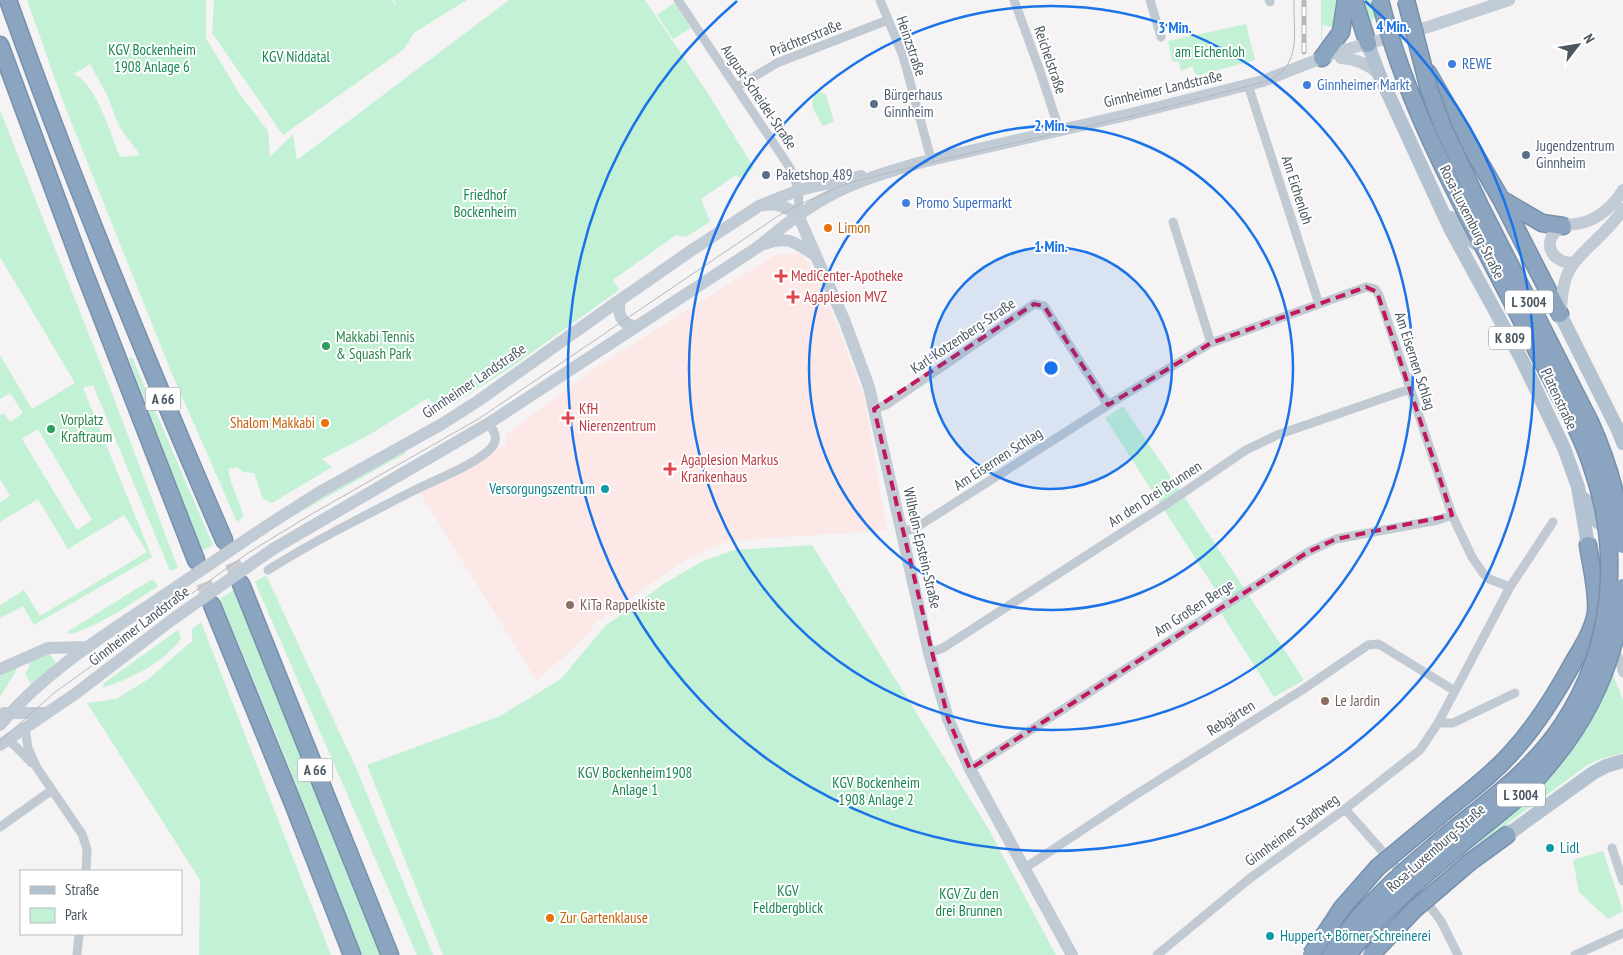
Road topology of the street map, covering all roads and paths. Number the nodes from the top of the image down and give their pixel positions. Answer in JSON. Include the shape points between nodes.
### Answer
{"nodes":[{"id":1,"x":8,"y":0,"type":"edge"},
{"id":2,"x":678,"y":0,"type":"edge"},
{"id":3,"x":880,"y":0,"type":"edge"},
{"id":4,"x":1014,"y":0,"type":"edge"},
{"id":5,"x":1150,"y":0,"type":"edge"},
{"id":6,"x":1346,"y":0,"type":"edge"},
{"id":7,"x":1354,"y":0,"type":"edge"},
{"id":8,"x":1380,"y":0,"type":"edge"},
{"id":9,"x":1406,"y":0,"type":"edge"},
{"id":10,"x":1509,"y":0,"type":"edge"},
{"id":11,"x":888,"y":20,"type":"junction"},
{"id":12,"x":1161,"y":38,"type":"dead end"},
{"id":13,"x":1372,"y":44,"type":"junction"},
{"id":14,"x":0,"y":45,"type":"edge"},
{"id":15,"x":1322,"y":58,"type":"junction"},
{"id":16,"x":1341,"y":58,"type":"junction"},
{"id":17,"x":1422,"y":63,"type":"junction"},
{"id":18,"x":1299,"y":68,"type":"junction"},
{"id":19,"x":1379,"y":74,"type":"junction"},
{"id":20,"x":1248,"y":84,"type":"junction"},
{"id":21,"x":737,"y":87,"type":"junction"},
{"id":22,"x":1058,"y":129,"type":"junction"},
{"id":23,"x":931,"y":160,"type":"junction"},
{"id":24,"x":888,"y":172,"type":"junction"},
{"id":25,"x":799,"y":190,"type":"junction"},
{"id":26,"x":1623,"y":190,"type":"edge"},
{"id":27,"x":1501,"y":199,"type":"junction"},
{"id":28,"x":1437,"y":200,"type":"junction"},
{"id":29,"x":759,"y":206,"type":"junction"},
{"id":30,"x":1623,"y":210,"type":"edge"},
{"id":31,"x":798,"y":216,"type":"junction"},
{"id":32,"x":1173,"y":222,"type":"dead end"},
{"id":33,"x":1563,"y":226,"type":"junction"},
{"id":34,"x":1475,"y":243,"type":"dead end"},
{"id":35,"x":758,"y":247,"type":"junction"},
{"id":36,"x":816,"y":256,"type":"junction"},
{"id":37,"x":1574,"y":263,"type":"junction"},
{"id":38,"x":620,"y":300,"type":"junction"},
{"id":39,"x":1319,"y":304,"type":"junction"},
{"id":40,"x":1560,"y":314,"type":"junction"},
{"id":41,"x":635,"y":326,"type":"junction"},
{"id":42,"x":1211,"y":343,"type":"junction"},
{"id":43,"x":1410,"y":389,"type":"junction"},
{"id":44,"x":1108,"y":405,"type":"junction"},
{"id":45,"x":874,"y":409,"type":"junction"},
{"id":46,"x":489,"y":423,"type":"junction"},
{"id":47,"x":1621,"y":432,"type":"edge"},
{"id":48,"x":1623,"y":444,"type":"edge"},
{"id":49,"x":1623,"y":486,"type":"edge"},
{"id":50,"x":1578,"y":487,"type":"junction"},
{"id":51,"x":1589,"y":508,"type":"junction"},
{"id":52,"x":1452,"y":515,"type":"junction"},
{"id":53,"x":1553,"y":522,"type":"dead end"},
{"id":54,"x":1585,"y":524,"type":"junction"},
{"id":55,"x":902,"y":531,"type":"junction"},
{"id":56,"x":1623,"y":533,"type":"edge"},
{"id":57,"x":224,"y":540,"type":"tunnel mouth"},
{"id":58,"x":1588,"y":545,"type":"joint"},
{"id":59,"x":1623,"y":545,"type":"edge"},
{"id":60,"x":196,"y":560,"type":"tunnel mouth"},
{"id":61,"x":268,"y":570,"type":"dead end"},
{"id":62,"x":242,"y":584,"type":"tunnel mouth"},
{"id":63,"x":1510,"y":587,"type":"junction"},
{"id":64,"x":1623,"y":587,"type":"edge"},
{"id":65,"x":212,"y":605,"type":"tunnel mouth"},
{"id":66,"x":1623,"y":605,"type":"edge"},
{"id":67,"x":1600,"y":609,"type":"junction"},
{"id":68,"x":88,"y":647,"type":"junction"},
{"id":69,"x":929,"y":652,"type":"junction"},
{"id":70,"x":0,"y":670,"type":"edge"},
{"id":71,"x":1623,"y":672,"type":"edge"},
{"id":72,"x":1455,"y":691,"type":"junction"},
{"id":73,"x":1515,"y":693,"type":"dead end"},
{"id":74,"x":5,"y":713,"type":"edge"},
{"id":75,"x":46,"y":713,"type":"junction"},
{"id":76,"x":1438,"y":723,"type":"junction"},
{"id":77,"x":0,"y":725,"type":"edge"},
{"id":78,"x":25,"y":728,"type":"junction"},
{"id":79,"x":3,"y":738,"type":"edge"},
{"id":80,"x":1623,"y":761,"type":"edge"},
{"id":81,"x":38,"y":768,"type":"junction"},
{"id":82,"x":970,"y":769,"type":"junction"},
{"id":83,"x":52,"y":790,"type":"junction"},
{"id":84,"x":1345,"y":809,"type":"junction"},
{"id":85,"x":0,"y":827,"type":"edge"},
{"id":86,"x":1506,"y":835,"type":"joint"},
{"id":87,"x":1612,"y":848,"type":"dead end"},
{"id":88,"x":1025,"y":868,"type":"junction"},
{"id":89,"x":86,"y":870,"type":"edge"},
{"id":90,"x":1032,"y":881,"type":"junction"},
{"id":91,"x":1623,"y":881,"type":"edge"},
{"id":92,"x":1623,"y":934,"type":"edge"},
{"id":93,"x":79,"y":935,"type":"edge"},
{"id":94,"x":77,"y":955,"type":"edge"},
{"id":95,"x":352,"y":955,"type":"edge"},
{"id":96,"x":390,"y":955,"type":"edge"},
{"id":97,"x":1072,"y":955,"type":"edge"},
{"id":98,"x":1079,"y":955,"type":"edge"},
{"id":99,"x":1157,"y":955,"type":"edge"},
{"id":100,"x":1311,"y":955,"type":"edge"},
{"id":101,"x":1330,"y":955,"type":"edge"},
{"id":102,"x":1348,"y":955,"type":"edge"},
{"id":103,"x":1371,"y":955,"type":"edge"},
{"id":104,"x":1458,"y":955,"type":"edge"},
{"id":105,"x":1576,"y":955,"type":"edge"}],
"edges":[{"from":1,"to":57,"type":"highway","number":"A 66","via":[[42,96],[148,363]]},
{"from":2,"to":21,"type":"street","name":"August-Scheidel-Straße"},
{"from":3,"to":11,"type":"street","name":"Heinzstraße"},
{"from":4,"to":22,"type":"street","name":"Reichelstraße"},
{"from":5,"to":12,"type":"street"},
{"from":6,"to":15,"type":"highway","via":[[1341,32]]},
{"from":7,"to":13,"type":"highway"},
{"from":8,"to":101,"type":"highway","name":"Rosa-Luxemburg-Straße","number":"L 3004","bridge":true,"via":[[1408,86],[1438,155],[1588,454],[1604,508],[1611,580],[1603,635],[1595,660],[1575,704],[1544,750],[1512,783],[1393,883],[1357,920]]},
{"from":9,"to":17,"type":"highway","name":"Rosa-Luxemburg-Straße","number":"L 3004","bridge":true},
{"from":10,"to":13,"type":"main road","name":"Ginnheimer Landstraße"},
{"from":11,"to":21,"type":"street","name":"Prächterstraße","via":[[777,63]]},
{"from":11,"to":23,"type":"street","name":"Heinzstraße","via":[[903,56]]},
{"from":13,"to":15,"type":"main road","name":"Ginnheimer Landstraße"},
{"from":13,"to":16,"type":"main road","name":"Ginnheimer Landstraße"},
{"from":13,"to":19,"type":"main road","name":"Platenstraße","number":"K 809"},
{"from":14,"to":60,"type":"highway","number":"A 66","via":[[84,274]]},
{"from":15,"to":18,"type":"main road","name":"Ginnheimer Landstraße"},
{"from":16,"to":18,"type":"main road","name":"Ginnheimer Landstraße"},
{"from":16,"to":19,"type":"main road","via":[[1366,63]]},
{"from":17,"to":27,"type":"highway","bridge":true},
{"from":17,"to":59,"type":"highway","name":"Rosa-Luxemburg-Straße","number":"L 3004","bridge":true,"via":[[1443,127],[1467,180],[1601,448],[1617,499]]},
{"from":18,"to":20,"type":"main road","name":"Ginnheimer Landstraße"},
{"from":19,"to":28,"type":"main road","name":"Platenstraße","number":"K 809"},
{"from":20,"to":22,"type":"main road","name":"Ginnheimer Landstraße"},
{"from":20,"to":39,"type":"street","name":"Am Eichenloh"},
{"from":21,"to":25,"type":"street","name":"August-Scheidel-Straße","via":[[786,161]]},
{"from":22,"to":23,"type":"main road","name":"Ginnheimer Landstraße"},
{"from":23,"to":24,"type":"main road","name":"Ginnheimer Landstraße"},
{"from":24,"to":25,"type":"main road","name":"Ginnheimer Landstraße"},
{"from":24,"to":31,"type":"main road","name":"Ginnheimer Landstraße","via":[[837,192]]},
{"from":25,"to":29,"type":"main road","name":"Ginnheimer Landstraße"},
{"from":25,"to":31,"type":"street","name":"August-Scheidel-Straße"},
{"from":26,"to":33,"type":"main road","via":[[1602,213],[1582,223]]},
{"from":27,"to":33,"type":"highway","via":[[1542,222]]},
{"from":27,"to":40,"type":"highway"},
{"from":28,"to":34,"type":"main road","number":"K 809"},
{"from":28,"to":50,"type":"main road","name":"Platenstraße","number":"K 809","via":[[1536,388]]},
{"from":29,"to":31,"type":"main road","via":[[774,204]]},
{"from":29,"to":38,"type":"main road","name":"Ginnheimer Landstraße"},
{"from":30,"to":37,"type":"main road"},
{"from":31,"to":35,"type":"main road","name":"Ginnheimer Landstraße"},
{"from":31,"to":36,"type":"main road","name":"Wilhelm-Epstein-Straße"},
{"from":32,"to":42,"type":"street"},
{"from":33,"to":37,"type":"main road","via":[[1554,234],[1550,249],[1557,260]]},
{"from":35,"to":36,"type":"main road","via":[[785,239]]},
{"from":35,"to":41,"type":"main road","name":"Ginnheimer Landstraße"},
{"from":36,"to":45,"type":"main road","name":"Wilhelm-Epstein-Straße","via":[[855,346]]},
{"from":37,"to":40,"type":"main road","via":[[1566,277]]},
{"from":38,"to":41,"type":"main road","via":[[620,316],[627,324]]},
{"from":38,"to":68,"type":"main road","name":"Ginnheimer Landstraße","bridge":true,"via":[[470,406],[264,527]]},
{"from":39,"to":42,"type":"street","name":"Am Eisernen Schlag"},
{"from":39,"to":43,"type":"street","name":"Am Eisernen Schlag","via":[[1366,287],[1375,289]]},
{"from":40,"to":47,"type":"main road"},
{"from":41,"to":46,"type":"main road","name":"Ginnheimer Landstraße"},
{"from":42,"to":44,"type":"street","name":"Am Eisernen Schlag"},
{"from":43,"to":52,"type":"street","name":"Am Eisernen Schlag"},
{"from":43,"to":69,"type":"street","name":"An den Drei Brunnen","via":[[1277,435],[1246,450],[943,648]]},
{"from":44,"to":45,"type":"street","name":"Karl-Kotzenberg-Straße","via":[[1044,306],[1034,304],[886,405]]},
{"from":44,"to":55,"type":"street","name":"Am Eisernen Schlag","via":[[914,529]]},
{"from":45,"to":55,"type":"main road","name":"Wilhelm-Epstein-Straße"},
{"from":46,"to":61,"type":"street","via":[[496,438],[485,453]]},
{"from":46,"to":75,"type":"main road","name":"Ginnheimer Landstraße","bridge":true,"via":[[273,549]]},
{"from":47,"to":48,"type":"main road"},
{"from":49,"to":51,"type":"main road","via":[[1595,498]]},
{"from":50,"to":51,"type":"main road","number":"K 809"},
{"from":50,"to":54,"type":"main road","name":"Platenstraße"},
{"from":51,"to":54,"type":"main road"},
{"from":51,"to":56,"type":"main road","number":"K 809","via":[[1604,528]]},
{"from":52,"to":63,"type":"street","name":"Am Eisernen Schlag","via":[[1483,573],[1489,579]]},
{"from":52,"to":82,"type":"street","name":"Am Großen Berge","via":[[1336,539],[1308,552]]},
{"from":53,"to":63,"type":"street","name":"Ginnheimer Stadtweg"},
{"from":54,"to":58,"type":"main road","name":"Platenstraße"},
{"from":55,"to":69,"type":"main road","name":"Wilhelm-Epstein-Straße"},
{"from":58,"to":67,"type":"highway"},
{"from":62,"to":96,"type":"highway","number":"A 66"},
{"from":63,"to":72,"type":"street","name":"Ginnheimer Stadtweg"},
{"from":64,"to":102,"type":"highway","name":"Rosa-Luxemburg-Straße","number":"L 3004","bridge":true,"via":[[1616,636],[1600,685],[1562,749],[1521,794],[1403,894],[1366,931]]},
{"from":65,"to":95,"type":"highway","number":"A 66"},
{"from":66,"to":67,"type":"main road","via":[[1613,604]]},
{"from":67,"to":71,"type":"street"},
{"from":67,"to":100,"type":"highway","bridge":true,"via":[[1559,689],[1512,753],[1378,867],[1342,908]]},
{"from":68,"to":70,"type":"main road","name":"Ginnheimer Landstraße","via":[[48,648]]},
{"from":68,"to":74,"type":"main road","name":"Ginnheimer Landstraße"},
{"from":69,"to":82,"type":"main road","name":"Wilhelm-Epstein-Straße","via":[[948,719]]},
{"from":72,"to":76,"type":"street","name":"Ginnheimer Stadtweg"},
{"from":72,"to":88,"type":"street","name":"Rebgärten","via":[[1382,646],[1368,645]]},
{"from":73,"to":76,"type":"street","via":[[1453,723]]},
{"from":74,"to":75,"type":"main road"},
{"from":74,"to":77,"type":"main road","name":"Ginnheimer Landstraße"},
{"from":75,"to":78,"type":"main road","name":"Ginnheimer Landstraße"},
{"from":76,"to":84,"type":"street","name":"Ginnheimer Stadtweg","via":[[1420,750]]},
{"from":78,"to":79,"type":"main road","name":"Ginnheimer Landstraße"},
{"from":78,"to":81,"type":"street","via":[[28,748]]},
{"from":79,"to":81,"type":"street"},
{"from":80,"to":86,"type":"main road","via":[[1593,773]]},
{"from":81,"to":83,"type":"street"},
{"from":82,"to":88,"type":"main road","name":"Wilhelm-Epstein-Straße"},
{"from":83,"to":85,"type":"street"},
{"from":83,"to":89,"type":"street","via":[[82,834],[87,849]]},
{"from":84,"to":99,"type":"street","name":"Ginnheimer Stadtweg","via":[[1249,879]]},
{"from":84,"to":104,"type":"street","via":[[1422,896],[1441,921]]},
{"from":86,"to":103,"type":"highway","bridge":true,"via":[[1414,909]]},
{"from":87,"to":91,"type":"street"},
{"from":88,"to":90,"type":"main road","name":"Wilhelm-Epstein-Straße"},
{"from":90,"to":97,"type":"main road","name":"Wilhelm-Epstein-Straße"},
{"from":90,"to":98,"type":"main road","name":"Wilhelm-Epstein-Straße"},
{"from":92,"to":105,"type":"street"},
{"from":93,"to":94,"type":"street"}]}
